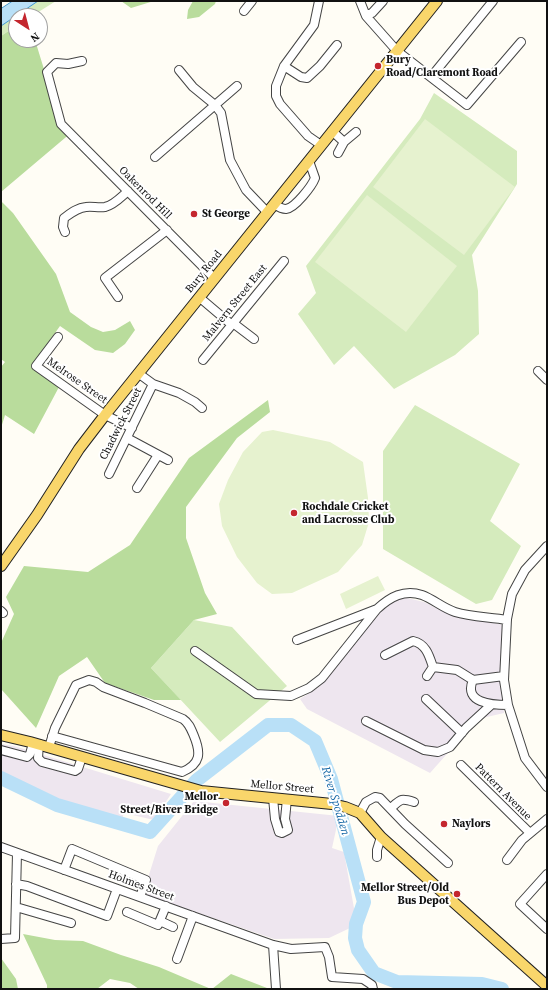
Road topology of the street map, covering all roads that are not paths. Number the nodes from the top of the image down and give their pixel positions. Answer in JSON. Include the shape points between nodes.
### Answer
{"nodes":[{"id":1,"x":252,"y":1,"type":"edge"},
{"id":2,"x":319,"y":1,"type":"edge"},
{"id":3,"x":360,"y":1,"type":"edge"},
{"id":4,"x":383,"y":1,"type":"edge"},
{"id":5,"x":437,"y":1,"type":"edge"},
{"id":6,"x":492,"y":1,"type":"edge"},
{"id":7,"x":244,"y":11,"type":"dead end"},
{"id":8,"x":366,"y":15,"type":"junction"},
{"id":9,"x":521,"y":42,"type":"dead end"},
{"id":10,"x":337,"y":45,"type":"dead end"},
{"id":11,"x":397,"y":51,"type":"junction"},
{"id":12,"x":82,"y":61,"type":"dead end"},
{"id":13,"x":284,"y":66,"type":"junction"},
{"id":14,"x":178,"y":70,"type":"dead end"},
{"id":15,"x":431,"y":77,"type":"junction"},
{"id":16,"x":237,"y":86,"type":"dead end"},
{"id":17,"x":215,"y":105,"type":"junction"},
{"id":18,"x":332,"y":131,"type":"junction"},
{"id":19,"x":356,"y":132,"type":"dead end"},
{"id":20,"x":344,"y":142,"type":"junction"},
{"id":21,"x":321,"y":145,"type":"junction"},
{"id":22,"x":338,"y":154,"type":"dead end"},
{"id":23,"x":155,"y":157,"type":"dead end"},
{"id":24,"x":308,"y":161,"type":"junction"},
{"id":25,"x":128,"y":191,"type":"junction"},
{"id":26,"x":270,"y":208,"type":"junction"},
{"id":27,"x":167,"y":230,"type":"junction"},
{"id":28,"x":65,"y":232,"type":"dead end"},
{"id":29,"x":284,"y":261,"type":"dead end"},
{"id":30,"x":214,"y":278,"type":"junction"},
{"id":31,"x":118,"y":297,"type":"dead end"},
{"id":32,"x":199,"y":297,"type":"junction"},
{"id":33,"x":232,"y":324,"type":"junction"},
{"id":34,"x":58,"y":336,"type":"dead end"},
{"id":35,"x":254,"y":339,"type":"dead end"},
{"id":36,"x":203,"y":360,"type":"dead end"},
{"id":37,"x":538,"y":371,"type":"dead end"},
{"id":38,"x":138,"y":374,"type":"junction"},
{"id":39,"x":547,"y":380,"type":"edge"},
{"id":40,"x":154,"y":384,"type":"junction"},
{"id":41,"x":202,"y":408,"type":"dead end"},
{"id":42,"x":105,"y":415,"type":"junction"},
{"id":43,"x":132,"y":428,"type":"junction"},
{"id":44,"x":127,"y":438,"type":"junction"},
{"id":45,"x":158,"y":455,"type":"junction"},
{"id":46,"x":168,"y":460,"type":"dead end"},
{"id":47,"x":109,"y":474,"type":"dead end"},
{"id":48,"x":137,"y":488,"type":"dead end"},
{"id":49,"x":547,"y":546,"type":"edge"},
{"id":50,"x":1,"y":566,"type":"edge"},
{"id":51,"x":377,"y":609,"type":"junction"},
{"id":52,"x":507,"y":620,"type":"junction"},
{"id":53,"x":297,"y":640,"type":"dead end"},
{"id":54,"x":195,"y":651,"type":"dead end"},
{"id":55,"x":384,"y":655,"type":"dead end"},
{"id":56,"x":433,"y":667,"type":"junction"},
{"id":57,"x":428,"y":676,"type":"dead end"},
{"id":58,"x":504,"y":676,"type":"junction"},
{"id":59,"x":472,"y":680,"type":"junction"},
{"id":60,"x":426,"y":699,"type":"dead end"},
{"id":61,"x":491,"y":705,"type":"junction"},
{"id":62,"x":508,"y":705,"type":"junction"},
{"id":63,"x":366,"y":721,"type":"dead end"},
{"id":64,"x":462,"y":732,"type":"junction"},
{"id":65,"x":1,"y":735,"type":"edge"},
{"id":66,"x":52,"y":736,"type":"junction"},
{"id":67,"x":40,"y":745,"type":"junction"},
{"id":68,"x":1,"y":750,"type":"edge"},
{"id":69,"x":82,"y":757,"type":"junction"},
{"id":70,"x":147,"y":762,"type":"junction"},
{"id":71,"x":461,"y":766,"type":"dead end"},
{"id":72,"x":144,"y":775,"type":"junction"},
{"id":73,"x":547,"y":787,"type":"edge"},
{"id":74,"x":273,"y":798,"type":"junction"},
{"id":75,"x":287,"y":800,"type":"junction"},
{"id":76,"x":414,"y":802,"type":"dead end"},
{"id":77,"x":391,"y":808,"type":"junction"},
{"id":78,"x":360,"y":813,"type":"junction"},
{"id":79,"x":547,"y":820,"type":"edge"},
{"id":80,"x":530,"y":833,"type":"junction"},
{"id":81,"x":381,"y":837,"type":"junction"},
{"id":82,"x":1,"y":848,"type":"edge"},
{"id":83,"x":17,"y":853,"type":"junction"},
{"id":84,"x":377,"y":857,"type":"dead end"},
{"id":85,"x":507,"y":860,"type":"dead end"},
{"id":86,"x":448,"y":863,"type":"dead end"},
{"id":87,"x":64,"y":870,"type":"junction"},
{"id":88,"x":547,"y":874,"type":"edge"},
{"id":89,"x":16,"y":884,"type":"junction"},
{"id":90,"x":117,"y":889,"type":"junction"},
{"id":91,"x":140,"y":897,"type":"junction"},
{"id":92,"x":166,"y":906,"type":"junction"},
{"id":93,"x":16,"y":907,"type":"junction"},
{"id":94,"x":127,"y":912,"type":"dead end"},
{"id":95,"x":193,"y":916,"type":"junction"},
{"id":96,"x":160,"y":921,"type":"junction"},
{"id":97,"x":70,"y":923,"type":"dead end"},
{"id":98,"x":173,"y":927,"type":"dead end"},
{"id":99,"x":547,"y":929,"type":"edge"},
{"id":100,"x":1,"y":939,"type":"edge"},
{"id":101,"x":273,"y":945,"type":"junction"},
{"id":102,"x":177,"y":959,"type":"dead end"},
{"id":103,"x":547,"y":986,"type":"edge"},
{"id":104,"x":276,"y":989,"type":"edge"},
{"id":105,"x":373,"y":989,"type":"edge"}],
"edges":[{"from":1,"to":7,"type":"street"},
{"from":2,"to":13,"type":"street","via":[[314,25]]},
{"from":3,"to":8,"type":"street"},
{"from":4,"to":8,"type":"street","via":[[372,13]]},
{"from":5,"to":11,"type":"main road","name":"Bury Road"},
{"from":6,"to":15,"type":"street"},
{"from":8,"to":11,"type":"street"},
{"from":9,"to":15,"type":"street","via":[[467,105]]},
{"from":10,"to":13,"type":"street","via":[[307,78]]},
{"from":11,"to":15,"type":"street"},
{"from":11,"to":18,"type":"main road","name":"Bury Road"},
{"from":12,"to":25,"type":"street","name":"Oakenrod Hill","via":[[56,63],[47,72],[61,124]]},
{"from":13,"to":21,"type":"street","via":[[276,86],[276,96],[308,136]]},
{"from":14,"to":17,"type":"street","via":[[193,87]]},
{"from":16,"to":17,"type":"street"},
{"from":17,"to":23,"type":"street"},
{"from":17,"to":26,"type":"street","via":[[221,113],[230,160],[246,190]]},
{"from":18,"to":20,"type":"street"},
{"from":18,"to":21,"type":"main road","name":"Bury Road"},
{"from":19,"to":20,"type":"street"},
{"from":20,"to":22,"type":"street"},
{"from":21,"to":24,"type":"main road","name":"Bury Road"},
{"from":24,"to":26,"type":"main road","name":"Bury Road"},
{"from":24,"to":26,"type":"street","via":[[314,178],[299,200],[290,208]]},
{"from":25,"to":27,"type":"street","name":"Oakenrod Hill"},
{"from":25,"to":28,"type":"street","via":[[106,207],[87,207],[74,211],[64,218]]},
{"from":26,"to":30,"type":"main road","name":"Bury Road"},
{"from":27,"to":30,"type":"street","name":"Oakenrod Hill"},
{"from":27,"to":31,"type":"street","via":[[105,278]]},
{"from":29,"to":33,"type":"street","name":"Malvern Street East"},
{"from":30,"to":32,"type":"main road","name":"Bury Road"},
{"from":32,"to":33,"type":"street"},
{"from":32,"to":38,"type":"main road","name":"Bury Road"},
{"from":33,"to":35,"type":"street"},
{"from":33,"to":36,"type":"street","name":"Malvern Street East"},
{"from":34,"to":42,"type":"street","name":"Melrose Street","via":[[36,366]]},
{"from":37,"to":39,"type":"street"},
{"from":38,"to":40,"type":"street"},
{"from":38,"to":42,"type":"main road","name":"Bury Road"},
{"from":40,"to":41,"type":"street","via":[[179,393]]},
{"from":40,"to":43,"type":"street","name":"Chadwick Street"},
{"from":42,"to":43,"type":"street","name":"Melrose Street"},
{"from":42,"to":50,"type":"main road","name":"Bury Road","via":[[79,449]]},
{"from":43,"to":44,"type":"street","name":"Chadwick Street"},
{"from":44,"to":45,"type":"street"},
{"from":44,"to":47,"type":"street","name":"Chadwick Street"},
{"from":45,"to":46,"type":"street"},
{"from":45,"to":48,"type":"street"},
{"from":49,"to":52,"type":"street","via":[[525,570],[512,594]]},
{"from":51,"to":52,"type":"street","via":[[386,600],[400,593],[408,593],[422,595],[454,612]]},
{"from":51,"to":53,"type":"street"},
{"from":51,"to":54,"type":"street","via":[[322,678],[309,688],[291,696],[256,694]]},
{"from":52,"to":58,"type":"street"},
{"from":55,"to":56,"type":"street","via":[[413,641],[420,642]]},
{"from":56,"to":57,"type":"street"},
{"from":56,"to":59,"type":"street","via":[[457,670]]},
{"from":58,"to":59,"type":"street"},
{"from":58,"to":62,"type":"street"},
{"from":59,"to":61,"type":"street","via":[[472,694],[478,700]]},
{"from":60,"to":64,"type":"street"},
{"from":61,"to":62,"type":"street"},
{"from":61,"to":64,"type":"street"},
{"from":62,"to":73,"type":"street","via":[[525,758]]},
{"from":63,"to":64,"type":"street","via":[[424,750],[438,752],[450,746]]},
{"from":65,"to":67,"type":"main road","name":"Mellor Street"},
{"from":66,"to":67,"type":"street"},
{"from":66,"to":70,"type":"street"},
{"from":66,"to":70,"type":"street","via":[[76,685],[89,680],[188,722],[199,750],[193,766],[182,772]]},
{"from":67,"to":68,"type":"street","via":[[27,757]]},
{"from":67,"to":69,"type":"main road","name":"Mellor Street"},
{"from":67,"to":69,"type":"street","via":[[38,758],[42,762],[75,771]]},
{"from":69,"to":72,"type":"main road","name":"Mellor Street"},
{"from":70,"to":72,"type":"street"},
{"from":71,"to":80,"type":"street","name":"Pattern Avenue"},
{"from":72,"to":74,"type":"main road","name":"Mellor Street","via":[[201,791]]},
{"from":74,"to":75,"type":"main road","name":"Mellor Street"},
{"from":74,"to":75,"type":"street","via":[[275,818],[279,832],[282,833],[288,830],[285,819]]},
{"from":75,"to":78,"type":"main road","name":"Mellor Street","via":[[332,804]]},
{"from":76,"to":77,"type":"street","via":[[400,799]]},
{"from":77,"to":78,"type":"street","via":[[380,798],[375,797],[366,802]]},
{"from":77,"to":86,"type":"street"},
{"from":78,"to":81,"type":"main road","name":"Mellor Street"},
{"from":79,"to":80,"type":"street","name":"Pattern Avenue"},
{"from":80,"to":85,"type":"street","name":"Pattern Avenue"},
{"from":81,"to":84,"type":"street"},
{"from":81,"to":103,"type":"main road","name":"Mellor Street"},
{"from":82,"to":83,"type":"street","name":"Holmes Street"},
{"from":83,"to":87,"type":"street","name":"Holmes Street"},
{"from":83,"to":89,"type":"street"},
{"from":87,"to":90,"type":"street","name":"Holmes Street"},
{"from":87,"to":91,"type":"street","via":[[72,849],[146,880]]},
{"from":88,"to":99,"type":"street","via":[[520,904]]},
{"from":89,"to":90,"type":"street","via":[[107,916]]},
{"from":89,"to":93,"type":"street"},
{"from":90,"to":91,"type":"street","name":"Holmes Street"},
{"from":91,"to":92,"type":"street","name":"Holmes Street"},
{"from":92,"to":95,"type":"street","name":"Holmes Street"},
{"from":92,"to":96,"type":"street"},
{"from":93,"to":97,"type":"street"},
{"from":93,"to":100,"type":"street","via":[[15,938]]},
{"from":94,"to":96,"type":"street","via":[[158,925]]},
{"from":95,"to":101,"type":"street","name":"Holmes Street"},
{"from":95,"to":102,"type":"street"},
{"from":96,"to":98,"type":"street"},
{"from":101,"to":104,"type":"street"},
{"from":101,"to":105,"type":"street","name":"Holmes Street","via":[[291,949],[324,947],[329,957],[332,977],[363,979],[372,985]]}]}
